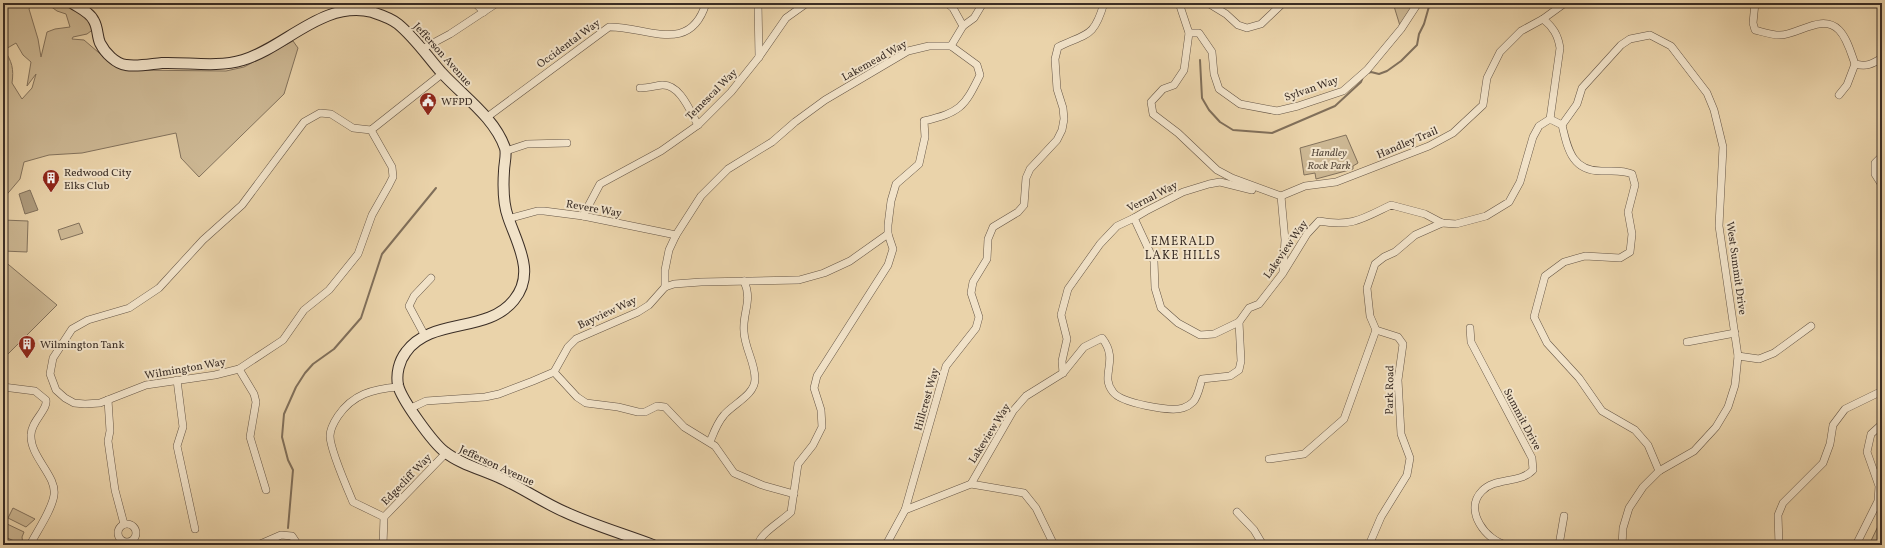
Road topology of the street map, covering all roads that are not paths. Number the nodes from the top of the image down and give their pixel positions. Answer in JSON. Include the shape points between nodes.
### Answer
{"nodes":[{"id":1,"x":72,"y":3,"type":"edge"},
{"id":2,"x":475,"y":3,"type":"edge"},
{"id":3,"x":497,"y":3,"type":"edge"},
{"id":4,"x":706,"y":3,"type":"edge"},
{"id":5,"x":758,"y":3,"type":"edge"},
{"id":6,"x":807,"y":3,"type":"edge"},
{"id":7,"x":947,"y":3,"type":"edge"},
{"id":8,"x":983,"y":3,"type":"edge"},
{"id":9,"x":1104,"y":3,"type":"edge"},
{"id":10,"x":1179,"y":3,"type":"edge"},
{"id":11,"x":1208,"y":3,"type":"edge"},
{"id":12,"x":1283,"y":3,"type":"edge"},
{"id":13,"x":1418,"y":3,"type":"edge"},
{"id":14,"x":1565,"y":3,"type":"edge"},
{"id":15,"x":1755,"y":3,"type":"edge"},
{"id":16,"x":484,"y":12,"type":"junction"},
{"id":17,"x":1543,"y":18,"type":"junction"},
{"id":18,"x":963,"y":26,"type":"junction"},
{"id":19,"x":1189,"y":33,"type":"junction"},
{"id":20,"x":951,"y":46,"type":"junction"},
{"id":21,"x":422,"y":49,"type":"junction"},
{"id":22,"x":759,"y":57,"type":"junction"},
{"id":23,"x":1882,"y":58,"type":"edge"},
{"id":24,"x":1855,"y":64,"type":"junction"},
{"id":25,"x":443,"y":73,"type":"junction"},
{"id":26,"x":640,"y":88,"type":"dead end"},
{"id":27,"x":1839,"y":95,"type":"dead end"},
{"id":28,"x":486,"y":118,"type":"junction"},
{"id":29,"x":1550,"y":119,"type":"junction"},
{"id":30,"x":698,"y":125,"type":"junction"},
{"id":31,"x":1562,"y":125,"type":"junction"},
{"id":32,"x":371,"y":130,"type":"junction"},
{"id":33,"x":567,"y":143,"type":"dead end"},
{"id":34,"x":506,"y":150,"type":"junction"},
{"id":35,"x":1882,"y":156,"type":"edge"},
{"id":36,"x":1882,"y":184,"type":"edge"},
{"id":37,"x":1264,"y":189,"type":"junction"},
{"id":38,"x":1281,"y":196,"type":"junction"},
{"id":39,"x":583,"y":216,"type":"junction"},
{"id":40,"x":1134,"y":218,"type":"junction"},
{"id":41,"x":508,"y":219,"type":"junction"},
{"id":42,"x":1442,"y":223,"type":"junction"},
{"id":43,"x":888,"y":234,"type":"junction"},
{"id":44,"x":676,"y":235,"type":"junction"},
{"id":45,"x":1283,"y":273,"type":"junction"},
{"id":46,"x":430,"y":278,"type":"dead end"},
{"id":47,"x":744,"y":282,"type":"junction"},
{"id":48,"x":666,"y":288,"type":"junction"},
{"id":49,"x":1239,"y":322,"type":"junction"},
{"id":50,"x":1811,"y":326,"type":"dead end"},
{"id":51,"x":1470,"y":328,"type":"dead end"},
{"id":52,"x":1376,"y":330,"type":"junction"},
{"id":53,"x":1735,"y":333,"type":"junction"},
{"id":54,"x":425,"y":336,"type":"junction"},
{"id":55,"x":1687,"y":342,"type":"dead end"},
{"id":56,"x":1738,"y":356,"type":"junction"},
{"id":57,"x":239,"y":369,"type":"junction"},
{"id":58,"x":554,"y":372,"type":"junction"},
{"id":59,"x":1063,"y":373,"type":"junction"},
{"id":60,"x":177,"y":380,"type":"junction"},
{"id":61,"x":3,"y":387,"type":"edge"},
{"id":62,"x":398,"y":387,"type":"junction"},
{"id":63,"x":1882,"y":391,"type":"edge"},
{"id":64,"x":108,"y":400,"type":"junction"},
{"id":65,"x":411,"y":408,"type":"junction"},
{"id":66,"x":1882,"y":424,"type":"edge"},
{"id":67,"x":710,"y":442,"type":"junction"},
{"id":68,"x":446,"y":453,"type":"junction"},
{"id":69,"x":1269,"y":460,"type":"dead end"},
{"id":70,"x":1659,"y":470,"type":"junction"},
{"id":71,"x":971,"y":484,"type":"junction"},
{"id":72,"x":266,"y":490,"type":"dead end"},
{"id":73,"x":794,"y":494,"type":"junction"},
{"id":74,"x":906,"y":510,"type":"junction"},
{"id":75,"x":1237,"y":512,"type":"dead end"},
{"id":76,"x":1564,"y":516,"type":"dead end"},
{"id":77,"x":384,"y":517,"type":"junction"},
{"id":78,"x":124,"y":524,"type":"dead end"},
{"id":79,"x":195,"y":529,"type":"dead end"},
{"id":80,"x":30,"y":545,"type":"edge"},
{"id":81,"x":258,"y":545,"type":"edge"},
{"id":82,"x":298,"y":545,"type":"edge"},
{"id":83,"x":383,"y":545,"type":"edge"},
{"id":84,"x":653,"y":545,"type":"edge"},
{"id":85,"x":758,"y":545,"type":"edge"},
{"id":86,"x":886,"y":545,"type":"edge"},
{"id":87,"x":1054,"y":545,"type":"edge"},
{"id":88,"x":1263,"y":545,"type":"edge"},
{"id":89,"x":1369,"y":545,"type":"edge"},
{"id":90,"x":1507,"y":545,"type":"edge"},
{"id":91,"x":1559,"y":545,"type":"edge"},
{"id":92,"x":1622,"y":545,"type":"edge"},
{"id":93,"x":1779,"y":545,"type":"edge"},
{"id":94,"x":1856,"y":545,"type":"edge"}],
"edges":[{"from":1,"to":21,"type":"street","name":"Jefferson Avenue","via":[[93,19],[100,43],[108,55],[126,66],[165,63],[228,64],[247,59],[320,18],[351,10],[372,12],[394,21]]},
{"from":2,"to":16,"type":"street"},
{"from":3,"to":16,"type":"street"},
{"from":4,"to":28,"type":"street","name":"Occidental Way","via":[[702,17],[678,35],[662,35],[621,26],[609,27],[581,45]]},
{"from":5,"to":22,"type":"street"},
{"from":6,"to":22,"type":"street","name":"Temescal Way","via":[[786,18]]},
{"from":7,"to":18,"type":"street","via":[[953,8]]},
{"from":8,"to":18,"type":"street","via":[[974,18]]},
{"from":9,"to":74,"type":"street","name":"Hillcrest Way","via":[[1099,21],[1089,33],[1058,47],[1055,60],[1057,89],[1063,108],[1062,130],[1057,140],[1030,169],[1026,178],[1024,204],[1018,212],[993,227],[988,239],[987,259],[973,282],[971,293],[979,317],[976,328],[946,366]]},
{"from":10,"to":19,"type":"street"},
{"from":11,"to":12,"type":"street","via":[[1238,25],[1247,28],[1261,24]]},
{"from":13,"to":19,"type":"street","name":"Sylvan Way","via":[[1401,29],[1367,70],[1343,90],[1277,111],[1240,104],[1219,88],[1214,74],[1212,52],[1199,33]]},
{"from":14,"to":17,"type":"street","name":"Handley Trail"},
{"from":15,"to":24,"type":"street","via":[[1755,30],[1781,35],[1816,24],[1835,26],[1840,31]]},
{"from":16,"to":21,"type":"street"},
{"from":17,"to":29,"type":"street","via":[[1558,37],[1560,48]]},
{"from":17,"to":38,"type":"street","name":"Handley Trail","via":[[1520,31],[1500,52],[1487,78],[1483,105],[1453,133],[1429,146],[1336,182],[1305,186]]},
{"from":18,"to":20,"type":"street"},
{"from":19,"to":37,"type":"street","via":[[1184,70],[1174,85],[1163,88],[1151,102],[1153,114],[1178,133],[1217,170]]},
{"from":20,"to":43,"type":"street","via":[[977,65],[980,75],[962,106],[953,113],[924,121],[923,154],[919,164],[896,184],[891,200]]},
{"from":20,"to":44,"type":"street","name":"Lakemead Way","via":[[929,46],[908,51],[825,100],[772,142],[728,169],[701,196]]},
{"from":21,"to":25,"type":"street","name":"Jefferson Avenue"},
{"from":22,"to":30,"type":"street","name":"Temescal Way","via":[[731,92]]},
{"from":23,"to":24,"type":"street","via":[[1869,65]]},
{"from":24,"to":27,"type":"street","via":[[1847,84]]},
{"from":25,"to":28,"type":"street","name":"Jefferson Avenue"},
{"from":25,"to":32,"type":"street"},
{"from":26,"to":30,"type":"street","via":[[663,85],[675,89]]},
{"from":28,"to":34,"type":"street","name":"Jefferson Avenue"},
{"from":29,"to":31,"type":"street"},
{"from":29,"to":42,"type":"street","name":"Lakeview Way","via":[[1539,126],[1533,137],[1520,182],[1509,202],[1486,216],[1456,224]]},
{"from":30,"to":39,"type":"street","name":"Temescal Way","via":[[661,152],[600,184]]},
{"from":31,"to":53,"type":"street","name":"West Summit Drive","via":[[1577,104],[1582,88],[1621,45],[1630,39],[1650,35],[1671,46],[1707,93],[1723,147],[1719,226]]},
{"from":31,"to":70,"type":"street","via":[[1567,147],[1578,165],[1594,172],[1625,171],[1632,174],[1635,185],[1628,212],[1632,240],[1630,252],[1620,258],[1585,256],[1564,262],[1545,276],[1534,317],[1547,343],[1579,378],[1602,411],[1635,430],[1648,445]]},
{"from":32,"to":57,"type":"street","name":"Wilmington Way","via":[[392,167],[393,176],[372,215],[358,254],[329,290],[304,310],[283,340]]},
{"from":32,"to":64,"type":"street","name":"Wilmington Way","via":[[353,128],[331,114],[320,113],[312,116],[304,122],[242,205],[203,240],[159,288],[129,308],[88,320],[72,329],[53,358],[50,374],[56,390],[74,403],[86,404]]},
{"from":33,"to":34,"type":"street","via":[[527,144]]},
{"from":34,"to":41,"type":"street","via":[[504,191]]},
{"from":35,"to":36,"type":"street","via":[[1875,163],[1875,174]]},
{"from":37,"to":38,"type":"street","name":"Vernal Way"},
{"from":37,"to":40,"type":"street","name":"Vernal Way","via":[[1256,190],[1220,182],[1208,184],[1183,192]]},
{"from":38,"to":45,"type":"street","via":[[1286,240]]},
{"from":39,"to":41,"type":"street","name":"Revere Way","via":[[537,211]]},
{"from":39,"to":44,"type":"street","name":"Revere Way"},
{"from":40,"to":49,"type":"street","via":[[1154,261],[1155,288],[1161,308],[1178,323],[1200,335],[1214,334]]},
{"from":40,"to":59,"type":"street","name":"Vernal Way","via":[[1117,226],[1100,244],[1068,289],[1061,315],[1067,339],[1062,362]]},
{"from":41,"to":54,"type":"street","via":[[521,252],[524,268],[522,287],[514,301],[487,319]]},
{"from":42,"to":45,"type":"street","name":"Lakeview Way","via":[[1425,214],[1391,204],[1359,220],[1338,224],[1319,221],[1307,234]]},
{"from":42,"to":52,"type":"street","via":[[1415,235],[1395,252],[1375,264],[1367,288],[1370,316]]},
{"from":43,"to":47,"type":"street","name":"Bayview Way","via":[[850,261],[824,273],[799,280]]},
{"from":43,"to":73,"type":"street","via":[[893,249],[888,265],[815,381],[814,388],[821,410],[822,427],[813,445],[798,464]]},
{"from":44,"to":48,"type":"street","name":"Lakemead Way","via":[[669,250],[665,270]]},
{"from":45,"to":49,"type":"street","name":"Lakeview Way","via":[[1259,304],[1249,308]]},
{"from":46,"to":54,"type":"street","via":[[409,306]]},
{"from":47,"to":48,"type":"street","name":"Bayview Way","via":[[688,282]]},
{"from":47,"to":67,"type":"street","via":[[749,298],[744,332],[755,367],[755,382],[750,392],[724,413]]},
{"from":48,"to":58,"type":"street","name":"Bayview Way","via":[[638,312],[576,339],[568,347]]},
{"from":49,"to":59,"type":"street","name":"Lakeview Way","via":[[1239,370],[1230,376],[1202,379],[1194,401],[1183,408],[1167,409],[1126,401],[1113,392],[1107,379],[1111,356],[1102,338],[1084,347]]},
{"from":50,"to":56,"type":"street","via":[[1774,353],[1759,359]]},
{"from":51,"to":90,"type":"street","name":"Summit Drive","via":[[1471,342],[1532,458],[1533,470],[1527,476],[1482,490],[1476,502],[1476,518],[1483,530],[1499,543]]},
{"from":52,"to":69,"type":"street","via":[[1344,420],[1304,454]]},
{"from":52,"to":89,"type":"street","name":"Park Road","via":[[1398,337],[1404,344],[1398,380],[1401,434],[1410,458],[1407,475],[1381,517]]},
{"from":53,"to":55,"type":"street"},
{"from":53,"to":56,"type":"street","name":"West Summit Drive"},
{"from":54,"to":62,"type":"street","via":[[416,341],[402,358]]},
{"from":56,"to":70,"type":"street","name":"West Summit Drive","via":[[1735,385],[1728,408],[1716,427],[1694,451]]},
{"from":57,"to":60,"type":"street","name":"Wilmington Way"},
{"from":57,"to":72,"type":"street","via":[[256,402],[250,437],[251,448]]},
{"from":58,"to":65,"type":"street","via":[[499,394],[433,400]]},
{"from":58,"to":67,"type":"street","via":[[586,403],[638,412],[663,406],[692,434]]},
{"from":59,"to":71,"type":"street","name":"Lakeview Way","via":[[1026,396],[1013,412]]},
{"from":60,"to":64,"type":"street","name":"Wilmington Way","via":[[146,385]]},
{"from":60,"to":79,"type":"street","via":[[183,427],[177,446]]},
{"from":61,"to":80,"type":"street","via":[[35,391],[46,400],[32,428],[31,441],[33,451],[53,484],[54,494]]},
{"from":62,"to":65,"type":"street","name":"Jefferson Avenue"},
{"from":62,"to":77,"type":"street","via":[[363,393],[352,400],[336,420],[330,436],[353,502]]},
{"from":63,"to":93,"type":"street","via":[[1845,409],[1833,425],[1823,463],[1784,503],[1778,515]]},
{"from":64,"to":78,"type":"street","via":[[108,441],[115,490]]},
{"from":65,"to":68,"type":"street","name":"Jefferson Avenue","via":[[436,444]]},
{"from":66,"to":94,"type":"street","via":[[1871,434],[1867,452],[1879,486],[1878,502]]},
{"from":67,"to":73,"type":"street","via":[[734,473],[762,485]]},
{"from":68,"to":77,"type":"street","name":"Edgecliff Way"},
{"from":68,"to":84,"type":"street","name":"Jefferson Avenue","via":[[499,477],[566,513]]},
{"from":70,"to":92,"type":"street","name":"West Summit Drive","via":[[1628,508]]},
{"from":71,"to":74,"type":"street"},
{"from":71,"to":87,"type":"street","via":[[1024,493],[1036,508]]},
{"from":73,"to":85,"type":"street","via":[[791,512],[760,538]]},
{"from":74,"to":86,"type":"street"},
{"from":75,"to":88,"type":"street","via":[[1254,530]]},
{"from":76,"to":91,"type":"street"},
{"from":77,"to":83,"type":"street","name":"Edgecliff Way"},
{"from":81,"to":82,"type":"street","via":[[281,535],[292,536]]}]}
